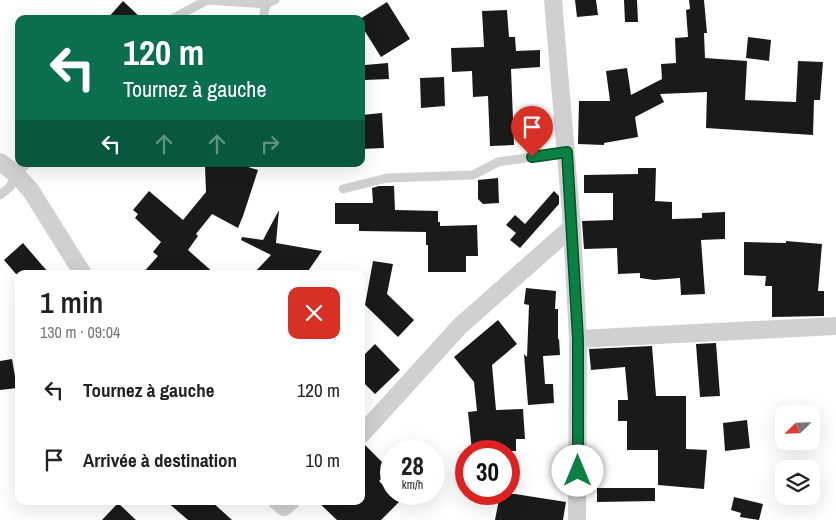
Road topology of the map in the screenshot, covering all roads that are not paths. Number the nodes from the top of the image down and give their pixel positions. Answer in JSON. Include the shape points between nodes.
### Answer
{"nodes":[{"id":1,"x":276,"y":0,"type":"edge"},
{"id":2,"x":553,"y":0,"type":"edge"},
{"id":3,"x":266,"y":4,"type":"junction"},
{"id":4,"x":179,"y":15,"type":"edge"},
{"id":5,"x":264,"y":15,"type":"edge"},
{"id":6,"x":567,"y":152,"type":"junction"},
{"id":7,"x":0,"y":162,"type":"edge"},
{"id":8,"x":21,"y":169,"type":"edge"},
{"id":9,"x":343,"y":189,"type":"dead end"},
{"id":10,"x":0,"y":195,"type":"edge"},
{"id":11,"x":572,"y":227,"type":"junction"},
{"id":12,"x":81,"y":270,"type":"edge"},
{"id":13,"x":836,"y":326,"type":"edge"},
{"id":14,"x":578,"y":339,"type":"junction"},
{"id":15,"x":365,"y":431,"type":"edge"},
{"id":16,"x":576,"y":520,"type":"edge"}],
"edges":[{"from":1,"to":3,"type":"lane"},
{"from":2,"to":6,"type":"street"},
{"from":3,"to":4,"type":"lane","via":[[207,0]]},
{"from":3,"to":5,"type":"lane"},
{"from":6,"to":9,"type":"lane","via":[[498,162],[473,175],[387,178]]},
{"from":6,"to":11,"type":"street"},
{"from":7,"to":8,"type":"street"},
{"from":8,"to":10,"type":"lane","via":[[10,187]]},
{"from":8,"to":12,"type":"street","via":[[31,191]]},
{"from":11,"to":14,"type":"street"},
{"from":11,"to":15,"type":"street","via":[[460,326]]},
{"from":13,"to":14,"type":"street"},
{"from":14,"to":16,"type":"street"}]}
